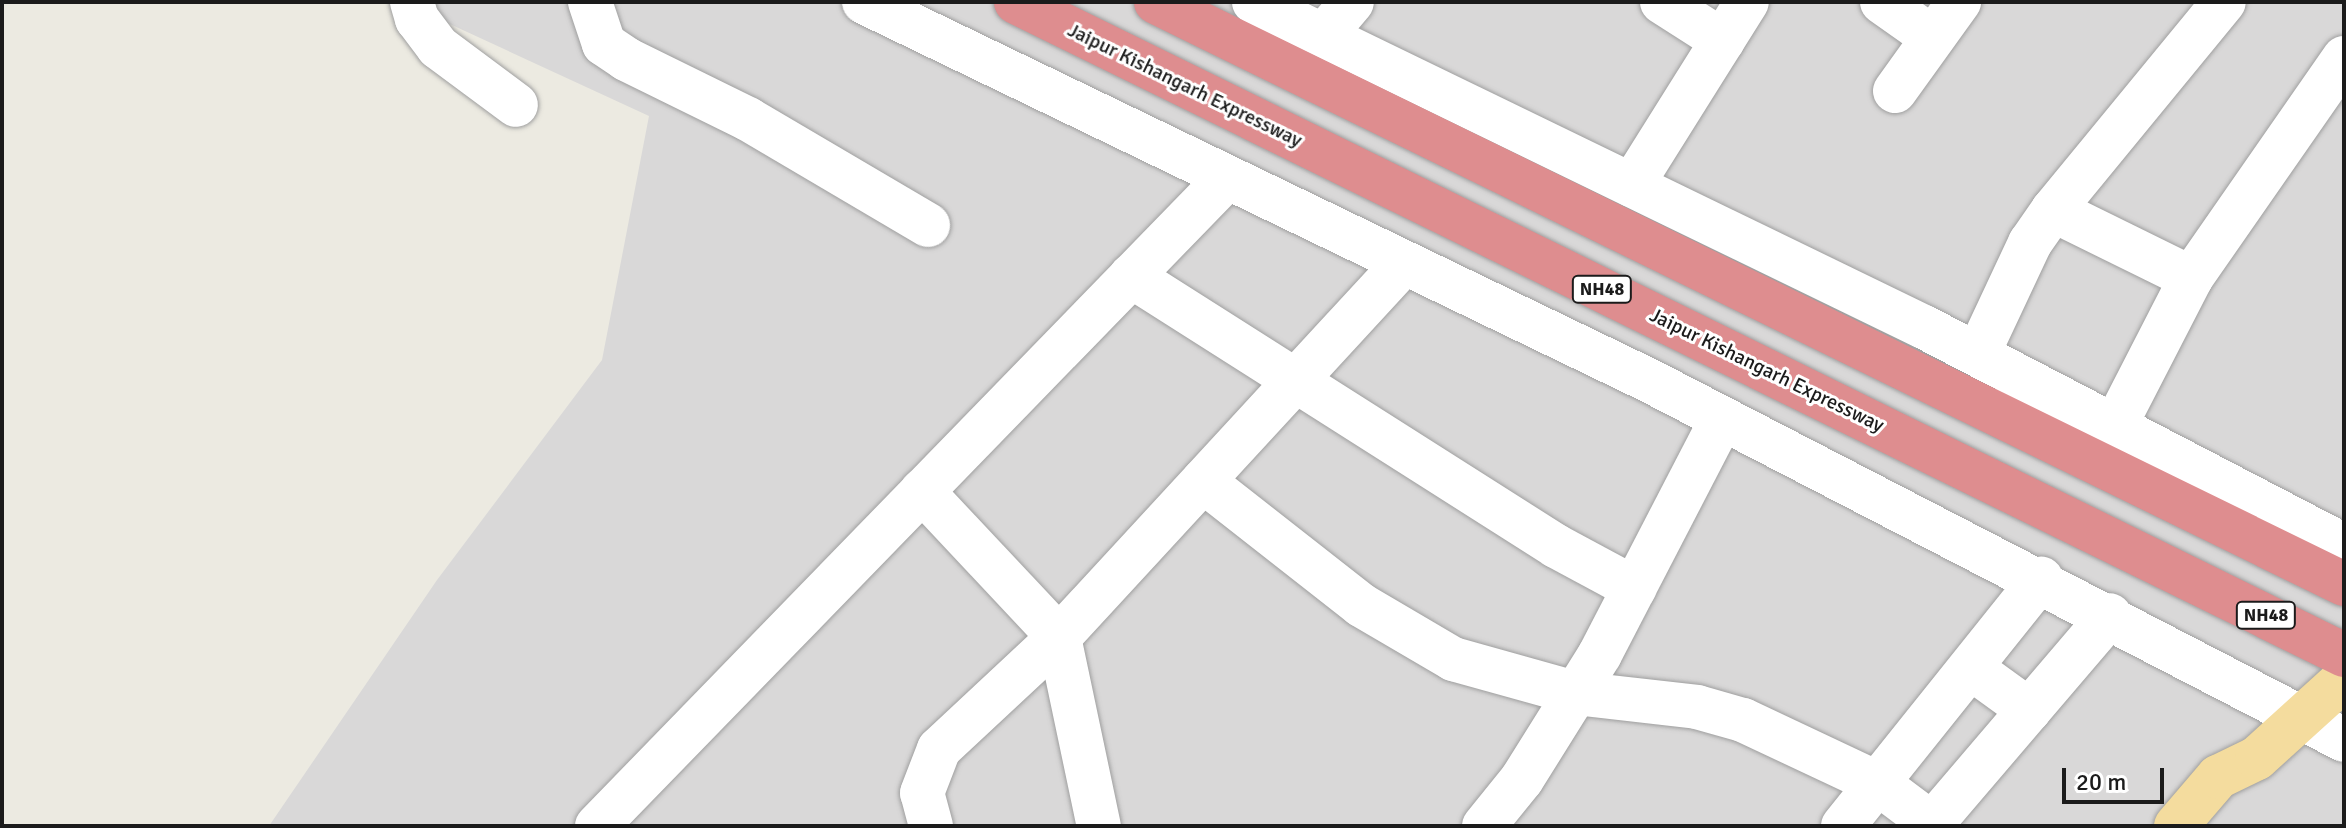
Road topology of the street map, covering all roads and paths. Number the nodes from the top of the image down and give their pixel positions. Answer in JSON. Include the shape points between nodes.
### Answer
{"nodes":[{"id":1,"x":412,"y":2,"type":"edge"},
{"id":2,"x":590,"y":2,"type":"edge"},
{"id":3,"x":864,"y":2,"type":"edge"},
{"id":4,"x":1016,"y":2,"type":"edge"},
{"id":5,"x":1156,"y":2,"type":"edge"},
{"id":6,"x":1254,"y":2,"type":"edge"},
{"id":7,"x":1352,"y":2,"type":"edge"},
{"id":8,"x":1662,"y":2,"type":"edge"},
{"id":9,"x":1747,"y":2,"type":"edge"},
{"id":10,"x":1882,"y":2,"type":"edge"},
{"id":11,"x":1959,"y":2,"type":"edge"},
{"id":12,"x":2224,"y":2,"type":"edge"},
{"id":13,"x":1324,"y":35,"type":"junction"},
{"id":14,"x":1933,"y":38,"type":"junction"},
{"id":15,"x":1723,"y":41,"type":"junction"},
{"id":16,"x":2344,"y":58,"type":"edge"},
{"id":17,"x":1895,"y":91,"type":"dead end"},
{"id":18,"x":516,"y":105,"type":"dead end"},
{"id":19,"x":1227,"y":178,"type":"junction"},
{"id":20,"x":1632,"y":185,"type":"junction"},
{"id":21,"x":2053,"y":210,"type":"junction"},
{"id":22,"x":928,"y":225,"type":"dead end"},
{"id":23,"x":1404,"y":263,"type":"junction"},
{"id":24,"x":1131,"y":276,"type":"junction"},
{"id":25,"x":2191,"y":278,"type":"junction"},
{"id":26,"x":1978,"y":354,"type":"junction"},
{"id":27,"x":1297,"y":378,"type":"junction"},
{"id":28,"x":1722,"y":419,"type":"junction"},
{"id":29,"x":2115,"y":426,"type":"junction"},
{"id":30,"x":1203,"y":481,"type":"junction"},
{"id":31,"x":922,"y":491,"type":"junction"},
{"id":32,"x":2344,"y":546,"type":"edge"},
{"id":33,"x":2041,"y":579,"type":"junction"},
{"id":34,"x":2344,"y":584,"type":"edge"},
{"id":35,"x":1634,"y":588,"type":"junction"},
{"id":36,"x":2110,"y":615,"type":"junction"},
{"id":37,"x":1059,"y":637,"type":"junction"},
{"id":38,"x":2344,"y":655,"type":"edge"},
{"id":39,"x":1971,"y":668,"type":"junction"},
{"id":40,"x":2344,"y":679,"type":"edge"},
{"id":41,"x":1575,"y":693,"type":"junction"},
{"id":42,"x":2029,"y":710,"type":"junction"},
{"id":43,"x":2300,"y":716,"type":"junction"},
{"id":44,"x":2344,"y":740,"type":"edge"},
{"id":45,"x":2257,"y":758,"type":"junction"},
{"id":46,"x":1879,"y":784,"type":"junction"},
{"id":47,"x":1932,"y":825,"type":"edge"},
{"id":48,"x":597,"y":826,"type":"edge"},
{"id":49,"x":931,"y":826,"type":"edge"},
{"id":50,"x":1099,"y":826,"type":"edge"},
{"id":51,"x":1484,"y":826,"type":"edge"},
{"id":52,"x":1843,"y":826,"type":"edge"},
{"id":53,"x":2176,"y":826,"type":"edge"},
{"id":54,"x":2214,"y":826,"type":"edge"}],
"edges":[{"from":1,"to":18,"type":"street","via":[[417,19],[438,47]]},
{"from":2,"to":22,"type":"street","via":[[604,44],[626,59],[774,133]]},
{"from":3,"to":19,"type":"street"},
{"from":4,"to":38,"type":"highway","name":"Jaipur Kishangarh Expressway","number":"NH48"},
{"from":5,"to":34,"type":"highway"},
{"from":6,"to":13,"type":"street"},
{"from":7,"to":13,"type":"street"},
{"from":8,"to":15,"type":"street"},
{"from":9,"to":15,"type":"street"},
{"from":10,"to":14,"type":"street"},
{"from":11,"to":14,"type":"street"},
{"from":12,"to":21,"type":"street"},
{"from":13,"to":20,"type":"street"},
{"from":14,"to":17,"type":"street"},
{"from":15,"to":20,"type":"street"},
{"from":16,"to":25,"type":"street"},
{"from":19,"to":23,"type":"street"},
{"from":19,"to":24,"type":"street"},
{"from":20,"to":26,"type":"street"},
{"from":21,"to":25,"type":"street"},
{"from":21,"to":26,"type":"street","via":[[2030,243]]},
{"from":23,"to":27,"type":"street"},
{"from":23,"to":28,"type":"street"},
{"from":24,"to":27,"type":"street"},
{"from":24,"to":31,"type":"street"},
{"from":25,"to":29,"type":"street"},
{"from":26,"to":29,"type":"street"},
{"from":27,"to":30,"type":"street"},
{"from":27,"to":35,"type":"street","via":[[1556,546]]},
{"from":28,"to":33,"type":"street"},
{"from":28,"to":35,"type":"street"},
{"from":29,"to":32,"type":"street"},
{"from":30,"to":37,"type":"street"},
{"from":30,"to":41,"type":"street","via":[[1402,631],[1453,659]]},
{"from":31,"to":37,"type":"street"},
{"from":31,"to":48,"type":"street"},
{"from":33,"to":36,"type":"street"},
{"from":33,"to":39,"type":"street"},
{"from":35,"to":41,"type":"street"},
{"from":36,"to":42,"type":"street"},
{"from":36,"to":43,"type":"street"},
{"from":37,"to":49,"type":"street","via":[[939,749],[922,793]]},
{"from":37,"to":50,"type":"street"},
{"from":39,"to":42,"type":"street"},
{"from":39,"to":46,"type":"street"},
{"from":40,"to":43,"type":"main road"},
{"from":41,"to":46,"type":"street","via":[[1697,707],[1743,720]]},
{"from":41,"to":51,"type":"street","via":[[1522,779]]},
{"from":42,"to":47,"type":"street"},
{"from":43,"to":44,"type":"street"},
{"from":43,"to":45,"type":"main road"},
{"from":45,"to":53,"type":"main road","via":[[2218,777]]},
{"from":45,"to":54,"type":"main road","via":[[2238,799]]},
{"from":46,"to":47,"type":"street"},
{"from":46,"to":52,"type":"street"}]}
